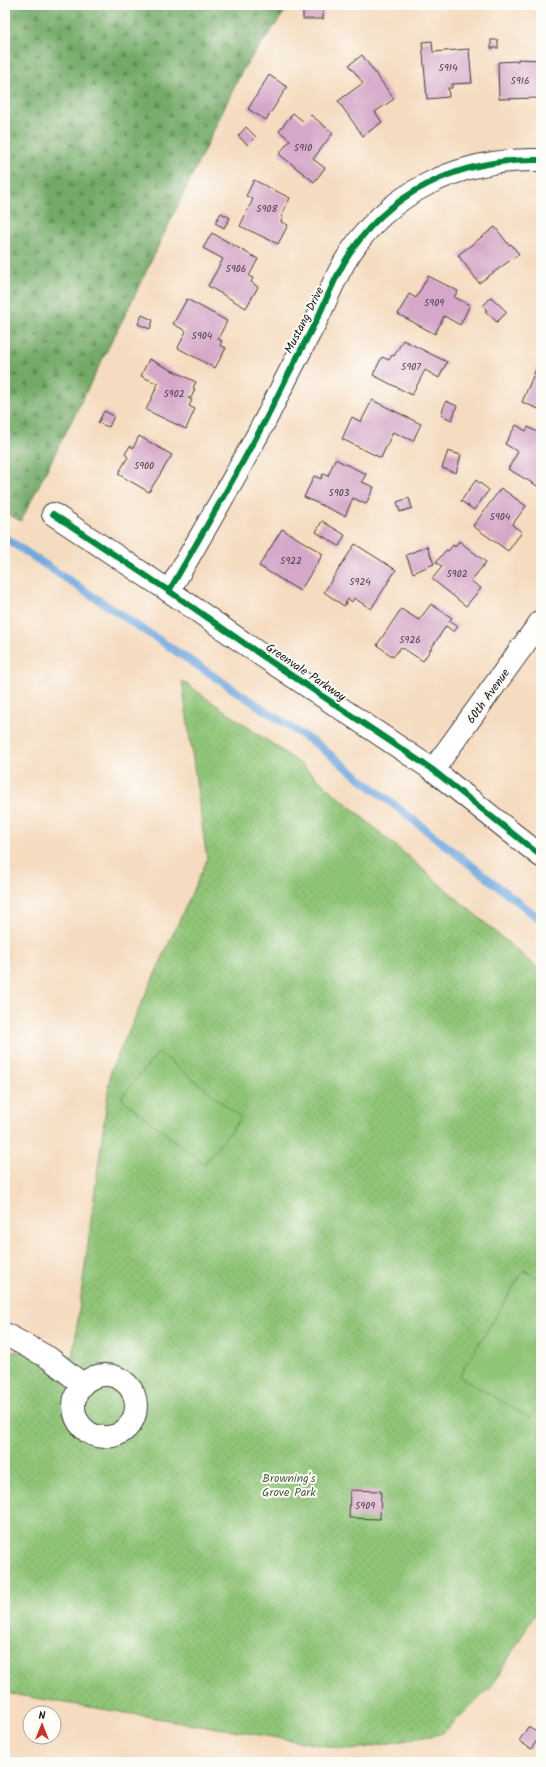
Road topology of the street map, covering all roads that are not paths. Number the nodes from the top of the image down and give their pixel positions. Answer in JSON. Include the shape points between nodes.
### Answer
{"nodes":[{"id":1,"x":541,"y":160,"type":"edge"},
{"id":2,"x":53,"y":514,"type":"dead end"},
{"id":3,"x":170,"y":591,"type":"junction"},
{"id":4,"x":541,"y":621,"type":"edge"},
{"id":5,"x":433,"y":770,"type":"junction"},
{"id":6,"x":541,"y":856,"type":"edge"},
{"id":7,"x":5,"y":1334,"type":"edge"},
{"id":8,"x":82,"y":1384,"type":"dead end"}],
"edges":[{"from":1,"to":3,"type":"street","name":"Mustang Drive","via":[[475,165],[440,177],[415,190],[389,209],[367,231],[344,263],[264,422]]},
{"from":2,"to":3,"type":"street","name":"Greenvale Parkway"},
{"from":3,"to":5,"type":"street","name":"Greenvale Parkway","via":[[273,664]]},
{"from":4,"to":5,"type":"street","name":"60th Avenue"},
{"from":5,"to":6,"type":"street","name":"Greenvale Parkway"},
{"from":7,"to":8,"type":"street","via":[[50,1358]]}]}
